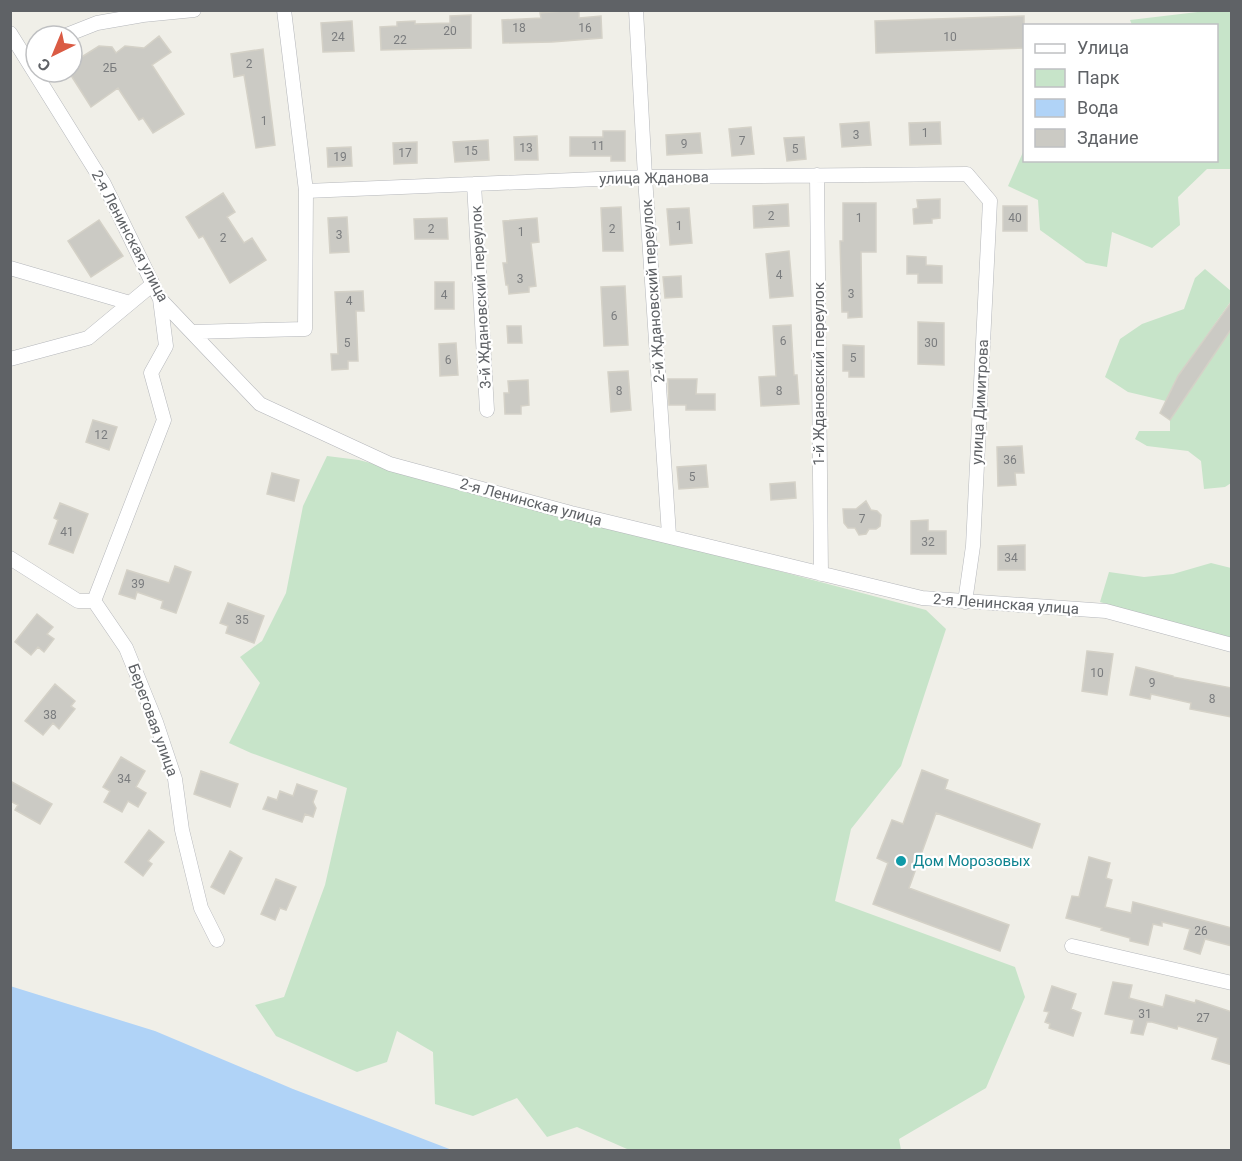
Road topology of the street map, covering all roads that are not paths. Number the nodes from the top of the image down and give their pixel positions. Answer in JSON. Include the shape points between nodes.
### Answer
{"nodes":[{"id":1,"x":194,"y":10,"type":"edge"},
{"id":2,"x":284,"y":10,"type":"edge"},
{"id":3,"x":636,"y":10,"type":"edge"},
{"id":4,"x":84,"y":28,"type":"edge"},
{"id":5,"x":10,"y":33,"type":"edge"},
{"id":6,"x":24,"y":46,"type":"edge"},
{"id":7,"x":48,"y":84,"type":"edge"},
{"id":8,"x":817,"y":175,"type":"junction"},
{"id":9,"x":645,"y":177,"type":"junction"},
{"id":10,"x":474,"y":184,"type":"junction"},
{"id":11,"x":306,"y":190,"type":"junction"},
{"id":12,"x":990,"y":201,"type":"joint"},
{"id":13,"x":10,"y":268,"type":"edge"},
{"id":14,"x":153,"y":284,"type":"junction"},
{"id":15,"x":160,"y":299,"type":"junction"},
{"id":16,"x":130,"y":303,"type":"junction"},
{"id":17,"x":192,"y":332,"type":"junction"},
{"id":18,"x":10,"y":359,"type":"edge"},
{"id":19,"x":488,"y":410,"type":"dead end"},
{"id":20,"x":669,"y":536,"type":"junction"},
{"id":21,"x":10,"y":558,"type":"edge"},
{"id":22,"x":820,"y":574,"type":"junction"},
{"id":23,"x":94,"y":601,"type":"junction"},
{"id":24,"x":965,"y":602,"type":"junction"},
{"id":25,"x":1232,"y":645,"type":"edge"},
{"id":26,"x":218,"y":940,"type":"dead end"},
{"id":27,"x":1072,"y":946,"type":"dead end"},
{"id":28,"x":1232,"y":983,"type":"edge"}],
"edges":[{"from":1,"to":4,"type":"street","via":[[143,15]]},
{"from":2,"to":11,"type":"street"},
{"from":3,"to":9,"type":"street","name":"2-й Ждановский переулок"},
{"from":5,"to":6,"type":"street","name":"2-я Ленинская улица"},
{"from":7,"to":14,"type":"street","name":"2-я Ленинская улица","via":[[104,184]]},
{"from":8,"to":9,"type":"street","name":"улица Жданова"},
{"from":8,"to":12,"type":"street","name":"улица Жданова","via":[[967,174]]},
{"from":8,"to":22,"type":"street","name":"1-й Ждановский переулок"},
{"from":9,"to":10,"type":"street","name":"улица Жданова"},
{"from":9,"to":20,"type":"street","name":"2-й Ждановский переулок"},
{"from":10,"to":11,"type":"street","name":"улица Жданова"},
{"from":10,"to":19,"type":"street","name":"3-й Ждановский переулок"},
{"from":11,"to":17,"type":"street","via":[[305,329]]},
{"from":12,"to":24,"type":"street","name":"улица Димитрова","via":[[973,546]]},
{"from":13,"to":16,"type":"street"},
{"from":14,"to":15,"type":"street","name":"2-я Ленинская улица"},
{"from":14,"to":16,"type":"street"},
{"from":15,"to":17,"type":"street","name":"2-я Ленинская улица"},
{"from":15,"to":23,"type":"street","via":[[166,346],[151,373],[164,420]]},
{"from":16,"to":18,"type":"street","via":[[88,338]]},
{"from":17,"to":20,"type":"street","name":"2-я Ленинская улица","via":[[260,404],[390,464]]},
{"from":20,"to":22,"type":"street","name":"2-я Ленинская улица"},
{"from":21,"to":23,"type":"street","via":[[78,601]]},
{"from":22,"to":24,"type":"street","name":"2-я Ленинская улица","via":[[922,598]]},
{"from":23,"to":26,"type":"street","name":"Береговая улица","via":[[126,648],[156,722],[175,779],[182,830],[201,908]]},
{"from":24,"to":25,"type":"street","name":"2-я Ленинская улица","via":[[1106,611]]},
{"from":27,"to":28,"type":"street"}]}
